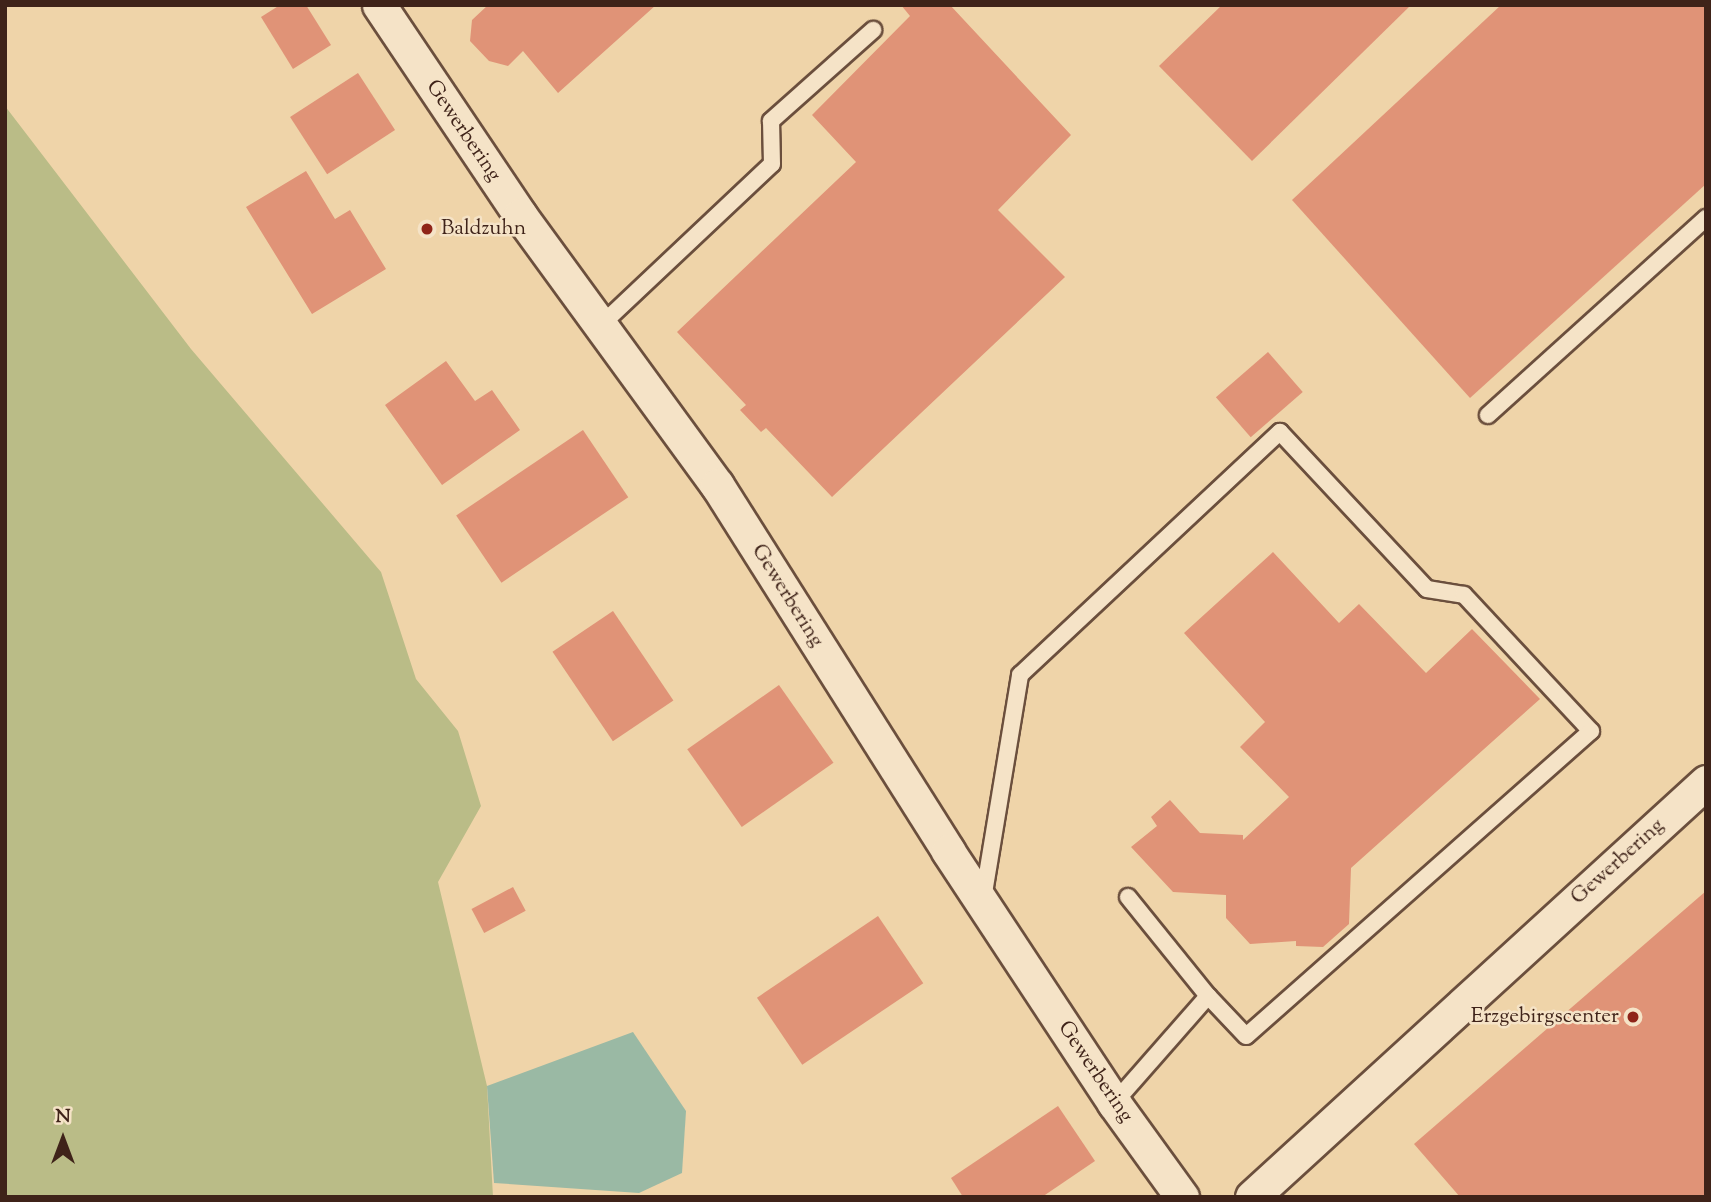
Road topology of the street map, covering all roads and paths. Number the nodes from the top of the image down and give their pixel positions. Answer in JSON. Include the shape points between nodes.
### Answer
{"nodes":[{"id":1,"x":379,"y":5,"type":"edge"},
{"id":2,"x":873,"y":30,"type":"dead end"},
{"id":3,"x":1706,"y":218,"type":"edge"},
{"id":4,"x":600,"y":326,"type":"junction"},
{"id":5,"x":1488,"y":415,"type":"dead end"},
{"id":6,"x":1706,"y":782,"type":"edge"},
{"id":7,"x":1128,"y":897,"type":"dead end"},
{"id":8,"x":983,"y":902,"type":"junction"},
{"id":9,"x":1208,"y":996,"type":"junction"},
{"id":10,"x":1114,"y":1103,"type":"junction"},
{"id":11,"x":1182,"y":1197,"type":"edge"},
{"id":12,"x":1252,"y":1197,"type":"edge"}],
"edges":[{"from":1,"to":4,"type":"street","name":"Gewerbering"},
{"from":2,"to":4,"type":"lane","via":[[771,121],[772,164]]},
{"from":3,"to":5,"type":"lane"},
{"from":4,"to":8,"type":"street","name":"Gewerbering","via":[[717,485]]},
{"from":6,"to":12,"type":"street","name":"Gewerbering"},
{"from":7,"to":9,"type":"lane"},
{"from":8,"to":9,"type":"lane","via":[[1020,675],[1280,432],[1427,589],[1464,595],[1591,731],[1246,1036]]},
{"from":8,"to":10,"type":"street","name":"Gewerbering"},
{"from":9,"to":10,"type":"lane"},
{"from":10,"to":11,"type":"street","name":"Gewerbering"}]}
